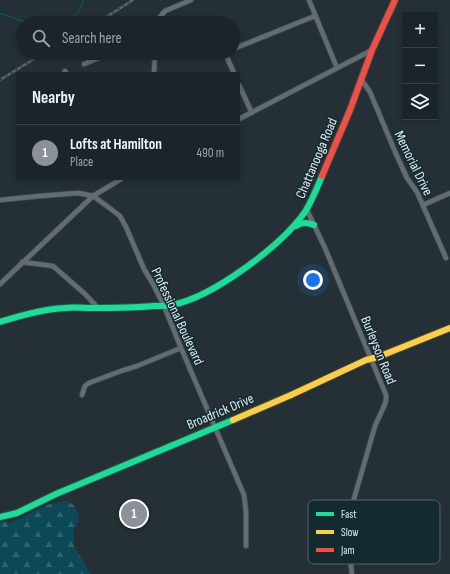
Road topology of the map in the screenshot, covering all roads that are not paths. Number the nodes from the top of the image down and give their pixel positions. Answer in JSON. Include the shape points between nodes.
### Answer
{"nodes":[{"id":1,"x":191,"y":0,"type":"edge"},
{"id":2,"x":309,"y":0,"type":"edge"},
{"id":3,"x":395,"y":0,"type":"edge"},
{"id":4,"x":161,"y":16,"type":"edge"},
{"id":5,"x":315,"y":16,"type":"junction"},
{"id":6,"x":240,"y":47,"type":"edge"},
{"id":7,"x":372,"y":50,"type":"junction"},
{"id":8,"x":94,"y":60,"type":"edge"},
{"id":9,"x":155,"y":60,"type":"edge"},
{"id":10,"x":228,"y":60,"type":"edge"},
{"id":11,"x":84,"y":64,"type":"dead end"},
{"id":12,"x":337,"y":68,"type":"junction"},
{"id":13,"x":154,"y":72,"type":"edge"},
{"id":14,"x":234,"y":72,"type":"edge"},
{"id":15,"x":361,"y":79,"type":"junction"},
{"id":16,"x":240,"y":87,"type":"edge"},
{"id":17,"x":252,"y":113,"type":"junction"},
{"id":18,"x":240,"y":119,"type":"edge"},
{"id":19,"x":119,"y":180,"type":"edge"},
{"id":20,"x":450,"y":193,"type":"edge"},
{"id":21,"x":93,"y":196,"type":"junction"},
{"id":22,"x":0,"y":200,"type":"edge"},
{"id":23,"x":423,"y":205,"type":"junction"},
{"id":24,"x":307,"y":210,"type":"junction"},
{"id":25,"x":314,"y":225,"type":"junction"},
{"id":26,"x":292,"y":227,"type":"junction"},
{"id":27,"x":446,"y":258,"type":"dead end"},
{"id":28,"x":22,"y":262,"type":"junction"},
{"id":29,"x":0,"y":284,"type":"edge"},
{"id":30,"x":164,"y":306,"type":"junction"},
{"id":31,"x":98,"y":308,"type":"junction"},
{"id":32,"x":0,"y":322,"type":"edge"},
{"id":33,"x":450,"y":328,"type":"edge"},
{"id":34,"x":181,"y":348,"type":"junction"},
{"id":35,"x":371,"y":359,"type":"junction"},
{"id":36,"x":82,"y":395,"type":"dead end"},
{"id":37,"x":215,"y":426,"type":"junction"},
{"id":38,"x":354,"y":500,"type":"edge"},
{"id":39,"x":0,"y":517,"type":"edge"},
{"id":40,"x":246,"y":546,"type":"dead end"},
{"id":41,"x":351,"y":564,"type":"edge"},
{"id":42,"x":352,"y":574,"type":"edge"}],
"edges":[{"from":1,"to":4,"type":"street","via":[[165,11]]},
{"from":2,"to":5,"type":"street"},
{"from":3,"to":7,"type":"main road","name":"Chattanooga Road"},
{"from":5,"to":6,"type":"street"},
{"from":5,"to":12,"type":"street"},
{"from":7,"to":12,"type":"street"},
{"from":7,"to":15,"type":"main road","name":"Chattanooga Road"},
{"from":8,"to":11,"type":"street"},
{"from":9,"to":13,"type":"street"},
{"from":10,"to":14,"type":"street"},
{"from":12,"to":17,"type":"street"},
{"from":15,"to":23,"type":"street","name":"Memorial Drive","via":[[370,92],[404,171]]},
{"from":15,"to":24,"type":"main road","name":"Chattanooga Road"},
{"from":16,"to":17,"type":"street"},
{"from":17,"to":18,"type":"street"},
{"from":19,"to":21,"type":"street"},
{"from":20,"to":23,"type":"street"},
{"from":21,"to":22,"type":"street","name":"Professional Boulevard","via":[[78,193]]},
{"from":21,"to":28,"type":"street"},
{"from":21,"to":30,"type":"street","name":"Professional Boulevard","via":[[120,216]]},
{"from":23,"to":27,"type":"street","name":"Memorial Drive"},
{"from":24,"to":25,"type":"street","name":"Burleyson Road"},
{"from":24,"to":26,"type":"main road","name":"Chattanooga Road"},
{"from":25,"to":26,"type":"main road","via":[[303,222]]},
{"from":25,"to":35,"type":"street","name":"Burleyson Road"},
{"from":26,"to":30,"type":"main road","name":"Chattanooga Road","via":[[271,248],[222,283],[200,295]]},
{"from":28,"to":29,"type":"street"},
{"from":28,"to":31,"type":"street","via":[[53,266]]},
{"from":30,"to":31,"type":"main road","name":"Chattanooga Road"},
{"from":30,"to":34,"type":"street","name":"Professional Boulevard"},
{"from":31,"to":32,"type":"main road","name":"Chattanooga Road","via":[[62,308],[32,312]]},
{"from":33,"to":35,"type":"main road","name":"Broadrick Drive"},
{"from":34,"to":36,"type":"street","via":[[89,383]]},
{"from":34,"to":37,"type":"street","name":"Professional Boulevard"},
{"from":35,"to":37,"type":"main road","name":"Broadrick Drive"},
{"from":35,"to":38,"type":"street","name":"Burleyson Road","via":[[386,400],[375,426]]},
{"from":37,"to":39,"type":"main road","name":"Broadrick Drive","via":[[17,513]]},
{"from":37,"to":40,"type":"street","name":"Professional Boulevard","via":[[244,495]]},
{"from":41,"to":42,"type":"street","name":"Burleyson Road"}]}
